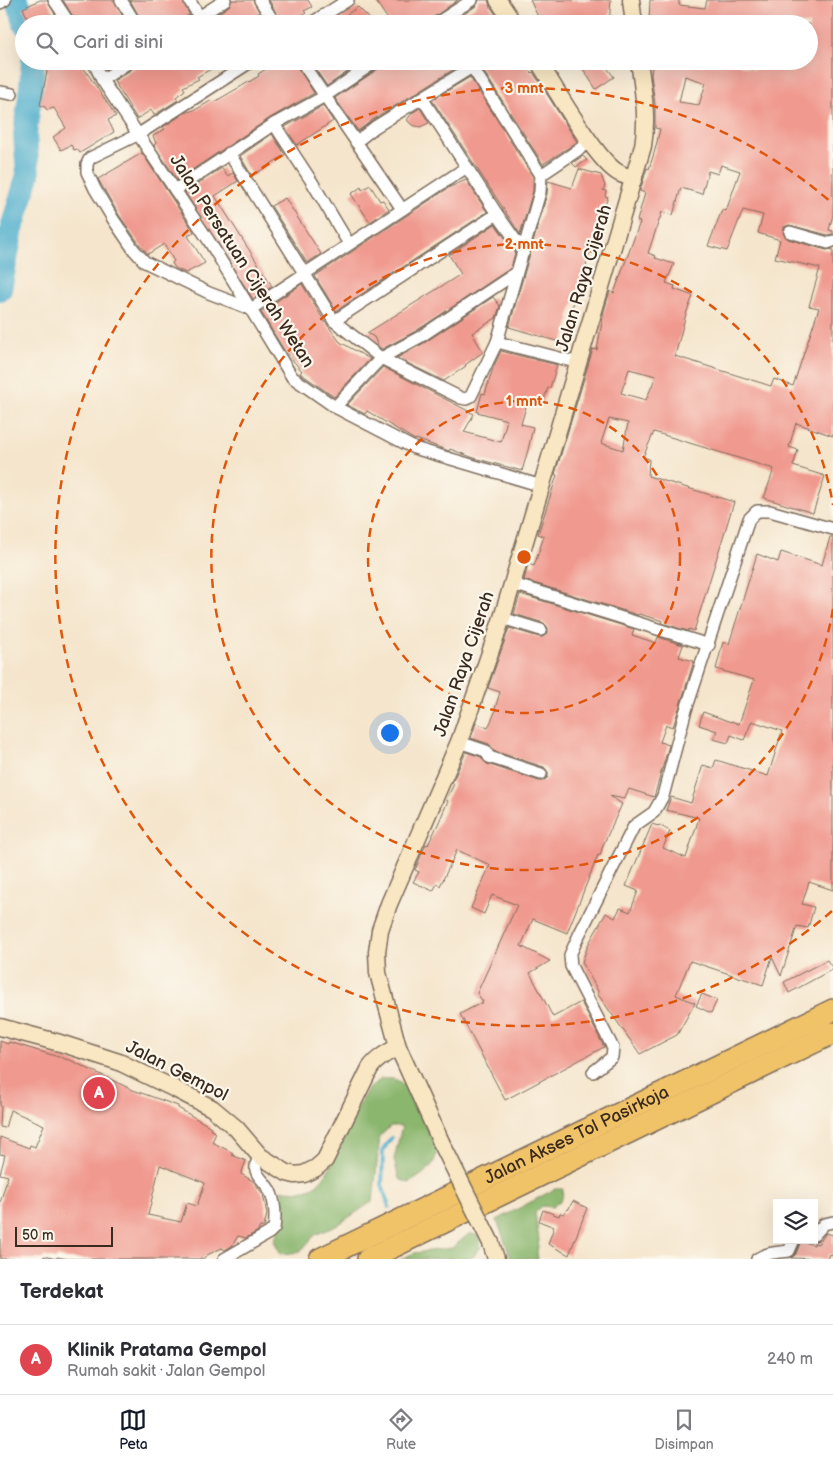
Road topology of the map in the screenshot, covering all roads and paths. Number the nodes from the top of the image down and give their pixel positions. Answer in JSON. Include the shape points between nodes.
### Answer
{"nodes":[{"id":1,"x":5,"y":0,"type":"edge"},
{"id":2,"x":54,"y":0,"type":"edge"},
{"id":3,"x":121,"y":0,"type":"edge"},
{"id":4,"x":189,"y":0,"type":"edge"},
{"id":5,"x":225,"y":0,"type":"edge"},
{"id":6,"x":260,"y":0,"type":"edge"},
{"id":7,"x":348,"y":0,"type":"edge"},
{"id":8,"x":472,"y":0,"type":"edge"},
{"id":9,"x":498,"y":0,"type":"edge"},
{"id":10,"x":631,"y":0,"type":"edge"},
{"id":11,"x":0,"y":3,"type":"edge"},
{"id":12,"x":64,"y":15,"type":"edge"},
{"id":13,"x":130,"y":15,"type":"edge"},
{"id":14,"x":198,"y":15,"type":"edge"},
{"id":15,"x":201,"y":15,"type":"edge"},
{"id":16,"x":269,"y":15,"type":"edge"},
{"id":17,"x":324,"y":15,"type":"edge"},
{"id":18,"x":450,"y":15,"type":"edge"},
{"id":19,"x":508,"y":15,"type":"edge"},
{"id":20,"x":633,"y":15,"type":"edge"},
{"id":21,"x":97,"y":70,"type":"edge"},
{"id":22,"x":117,"y":70,"type":"edge"},
{"id":23,"x":238,"y":70,"type":"edge"},
{"id":24,"x":307,"y":70,"type":"edge"},
{"id":25,"x":364,"y":70,"type":"edge"},
{"id":26,"x":462,"y":70,"type":"edge"},
{"id":27,"x":474,"y":70,"type":"edge"},
{"id":28,"x":544,"y":70,"type":"edge"},
{"id":29,"x":640,"y":70,"type":"edge"},
{"id":30,"x":102,"y":80,"type":"junction"},
{"id":31,"x":0,"y":92,"type":"edge"},
{"id":32,"x":12,"y":94,"type":"dead end"},
{"id":33,"x":325,"y":96,"type":"junction"},
{"id":34,"x":422,"y":98,"type":"junction"},
{"id":35,"x":274,"y":124,"type":"junction"},
{"id":36,"x":139,"y":134,"type":"junction"},
{"id":37,"x":356,"y":142,"type":"junction"},
{"id":38,"x":590,"y":142,"type":"junction"},
{"id":39,"x":229,"y":153,"type":"junction"},
{"id":40,"x":466,"y":167,"type":"junction"},
{"id":41,"x":541,"y":175,"type":"junction"},
{"id":42,"x":634,"y":178,"type":"junction"},
{"id":43,"x":175,"y":190,"type":"junction"},
{"id":44,"x":402,"y":210,"type":"junction"},
{"id":45,"x":496,"y":214,"type":"junction"},
{"id":46,"x":790,"y":232,"type":"dead end"},
{"id":47,"x":833,"y":241,"type":"edge"},
{"id":48,"x":349,"y":244,"type":"junction"},
{"id":49,"x":524,"y":252,"type":"junction"},
{"id":50,"x":516,"y":273,"type":"junction"},
{"id":51,"x":305,"y":275,"type":"junction"},
{"id":52,"x":251,"y":309,"type":"junction"},
{"id":53,"x":334,"y":320,"type":"junction"},
{"id":54,"x":496,"y":342,"type":"junction"},
{"id":55,"x":381,"y":358,"type":"junction"},
{"id":56,"x":579,"y":363,"type":"junction"},
{"id":57,"x":334,"y":408,"type":"junction"},
{"id":58,"x":542,"y":486,"type":"junction"},
{"id":59,"x":833,"y":529,"type":"edge"},
{"id":60,"x":513,"y":584,"type":"junction"},
{"id":61,"x":502,"y":618,"type":"junction"},
{"id":62,"x":541,"y":630,"type":"dead end"},
{"id":63,"x":709,"y":645,"type":"junction"},
{"id":64,"x":459,"y":742,"type":"junction"},
{"id":65,"x":541,"y":774,"type":"dead end"},
{"id":66,"x":833,"y":1010,"type":"edge"},
{"id":67,"x":0,"y":1027,"type":"edge"},
{"id":68,"x":833,"y":1033,"type":"edge"},
{"id":69,"x":398,"y":1047,"type":"junction"},
{"id":70,"x":593,"y":1072,"type":"dead end"},
{"id":71,"x":260,"y":1156,"type":"junction"},
{"id":72,"x":833,"y":1222,"type":"edge"},
{"id":73,"x":818,"y":1231,"type":"edge"},
{"id":74,"x":792,"y":1244,"type":"edge"},
{"id":75,"x":224,"y":1259,"type":"edge"},
{"id":76,"x":320,"y":1259,"type":"edge"},
{"id":77,"x":368,"y":1259,"type":"edge"},
{"id":78,"x":496,"y":1259,"type":"edge"},
{"id":79,"x":756,"y":1259,"type":"edge"}],
"edges":[{"from":1,"to":11,"type":"street"},
{"from":2,"to":12,"type":"street"},
{"from":3,"to":13,"type":"street"},
{"from":4,"to":14,"type":"street"},
{"from":5,"to":15,"type":"street"},
{"from":6,"to":16,"type":"street"},
{"from":7,"to":17,"type":"street"},
{"from":8,"to":18,"type":"street"},
{"from":9,"to":19,"type":"main road"},
{"from":10,"to":20,"type":"main road"},
{"from":21,"to":30,"type":"street","name":"Jalan Persatuan Cijerah Wetan"},
{"from":22,"to":30,"type":"street"},
{"from":23,"to":36,"type":"street"},
{"from":24,"to":33,"type":"street"},
{"from":25,"to":33,"type":"street"},
{"from":26,"to":34,"type":"street"},
{"from":27,"to":41,"type":"street"},
{"from":28,"to":38,"type":"main road"},
{"from":29,"to":42,"type":"main road","name":"Jalan Raya Cijerah","via":[[646,129]]},
{"from":30,"to":36,"type":"street","name":"Jalan Persatuan Cijerah Wetan"},
{"from":31,"to":32,"type":"street"},
{"from":33,"to":35,"type":"street"},
{"from":33,"to":37,"type":"street"},
{"from":34,"to":37,"type":"street"},
{"from":34,"to":40,"type":"street"},
{"from":35,"to":39,"type":"street"},
{"from":35,"to":48,"type":"street"},
{"from":36,"to":43,"type":"street","name":"Jalan Persatuan Cijerah Wetan"},
{"from":36,"to":52,"type":"street","via":[[90,158],[87,164],[87,172],[113,219],[145,262]]},
{"from":37,"to":44,"type":"street"},
{"from":38,"to":41,"type":"street"},
{"from":38,"to":42,"type":"main road","via":[[619,173]]},
{"from":39,"to":43,"type":"street"},
{"from":39,"to":51,"type":"street"},
{"from":40,"to":44,"type":"street"},
{"from":40,"to":45,"type":"street"},
{"from":41,"to":49,"type":"street","via":[[540,192]]},
{"from":42,"to":56,"type":"main road","name":"Jalan Raya Cijerah"},
{"from":43,"to":52,"type":"street","name":"Jalan Persatuan Cijerah Wetan"},
{"from":44,"to":48,"type":"street"},
{"from":45,"to":49,"type":"street"},
{"from":45,"to":53,"type":"street"},
{"from":46,"to":47,"type":"street"},
{"from":48,"to":51,"type":"street"},
{"from":49,"to":50,"type":"street"},
{"from":50,"to":54,"type":"street"},
{"from":50,"to":55,"type":"street","via":[[420,337]]},
{"from":51,"to":52,"type":"street"},
{"from":51,"to":53,"type":"street"},
{"from":52,"to":57,"type":"street","name":"Jalan Persatuan Cijerah Wetan","via":[[292,377]]},
{"from":53,"to":55,"type":"street"},
{"from":54,"to":55,"type":"street","via":[[471,396],[466,399]]},
{"from":54,"to":56,"type":"street"},
{"from":55,"to":57,"type":"street"},
{"from":56,"to":58,"type":"main road","name":"Jalan Raya Cijerah"},
{"from":57,"to":58,"type":"street","name":"Jalan Persatuan Cijerah Wetan","via":[[414,448]]},
{"from":58,"to":60,"type":"main road","name":"Jalan Raya Cijerah"},
{"from":59,"to":63,"type":"street","via":[[770,511],[757,511],[749,518]]},
{"from":60,"to":61,"type":"main road","name":"Jalan Raya Cijerah"},
{"from":60,"to":63,"type":"street"},
{"from":61,"to":62,"type":"street"},
{"from":61,"to":64,"type":"main road","name":"Jalan Raya Cijerah"},
{"from":63,"to":70,"type":"street","via":[[685,713],[660,802],[654,812],[634,826],[570,955],[571,966],[613,1048],[612,1056]]},
{"from":64,"to":65,"type":"street","via":[[488,752],[489,757]]},
{"from":64,"to":69,"type":"main road","name":"Jalan Raya Cijerah","via":[[380,930],[378,973]]},
{"from":66,"to":76,"type":"highway","name":"Jalan Akses Tol Pasirkoja"},
{"from":67,"to":71,"type":"main road","name":"Jalan Gempol","via":[[60,1042],[119,1062],[175,1089],[212,1108],[236,1128]]},
{"from":68,"to":77,"type":"highway","name":"Jalan Akses Tol Pasirkoja"},
{"from":69,"to":71,"type":"main road","name":"Jalan Gempol","via":[[383,1055],[370,1068],[325,1160],[316,1168],[295,1175]]},
{"from":69,"to":78,"type":"main road","name":"Jalan Raya Cijerah","bridge":true},
{"from":71,"to":75,"type":"street","via":[[255,1168],[271,1192],[274,1228]]},
{"from":72,"to":73,"type":"street","via":[[824,1224]]},
{"from":74,"to":79,"type":"street","via":[[788,1251],[765,1254]]}]}
